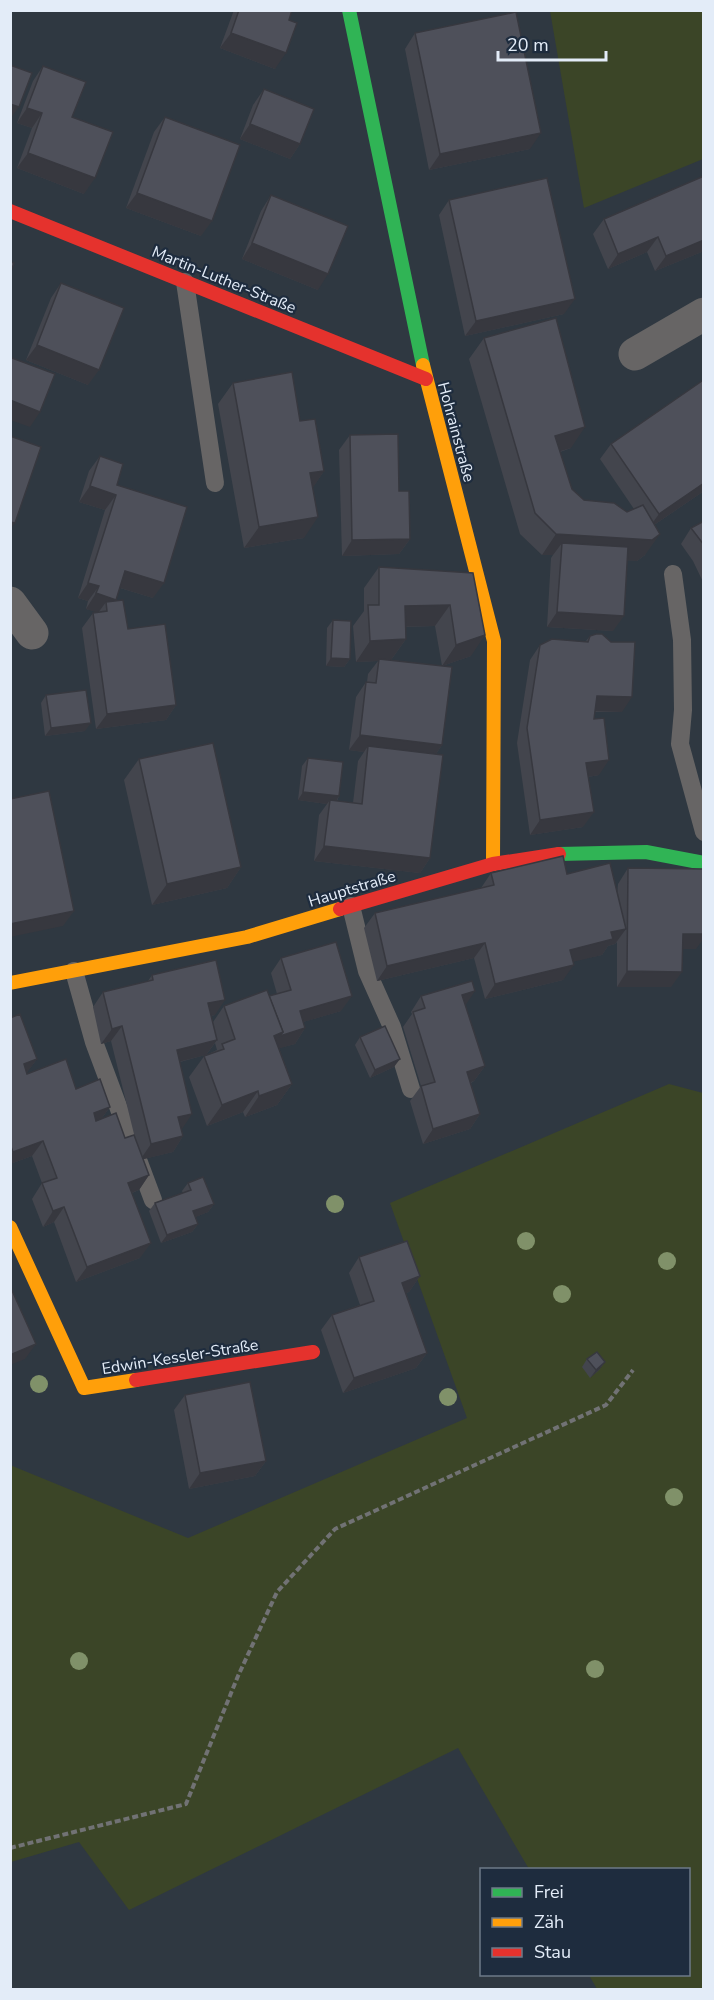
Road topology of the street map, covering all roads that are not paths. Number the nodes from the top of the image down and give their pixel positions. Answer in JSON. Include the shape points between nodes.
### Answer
{"nodes":[{"id":1,"x":349,"y":10,"type":"edge"},
{"id":2,"x":10,"y":211,"type":"edge"},
{"id":3,"x":186,"y":282,"type":"junction"},
{"id":4,"x":704,"y":315,"type":"edge"},
{"id":5,"x":635,"y":354,"type":"dead end"},
{"id":6,"x":426,"y":379,"type":"junction"},
{"id":7,"x":215,"y":483,"type":"dead end"},
{"id":8,"x":673,"y":574,"type":"dead end"},
{"id":9,"x":10,"y":603,"type":"edge"},
{"id":10,"x":32,"y":633,"type":"dead end"},
{"id":11,"x":704,"y":832,"type":"edge"},
{"id":12,"x":704,"y":863,"type":"edge"},
{"id":13,"x":493,"y":864,"type":"junction"},
{"id":14,"x":351,"y":906,"type":"junction"},
{"id":15,"x":74,"y":971,"type":"junction"},
{"id":16,"x":10,"y":983,"type":"edge"},
{"id":17,"x":411,"y":1089,"type":"dead end"},
{"id":18,"x":153,"y":1200,"type":"dead end"},
{"id":19,"x":10,"y":1227,"type":"edge"},
{"id":20,"x":313,"y":1352,"type":"dead end"}],
"edges":[{"from":1,"to":6,"type":"street","name":"Hohrainstraße"},
{"from":2,"to":3,"type":"street","name":"Martin-Luther-Straße"},
{"from":3,"to":6,"type":"street","name":"Martin-Luther-Straße"},
{"from":3,"to":7,"type":"lane"},
{"from":4,"to":5,"type":"street"},
{"from":6,"to":13,"type":"street","name":"Hohrainstraße","via":[[494,641]]},
{"from":8,"to":11,"type":"lane","via":[[682,640],[680,744]]},
{"from":9,"to":10,"type":"street"},
{"from":12,"to":13,"type":"street","name":"Hauptstraße","via":[[646,852],[558,854]]},
{"from":13,"to":14,"type":"street","name":"Hauptstraße"},
{"from":14,"to":15,"type":"street","name":"Hauptstraße","via":[[247,938]]},
{"from":14,"to":17,"type":"lane","via":[[367,970],[392,1027]]},
{"from":15,"to":16,"type":"street","name":"Hauptstraße"},
{"from":15,"to":18,"type":"lane","via":[[94,1042]]},
{"from":19,"to":20,"type":"street","name":"Edwin-Kessler-Straße","via":[[84,1388]]}]}
